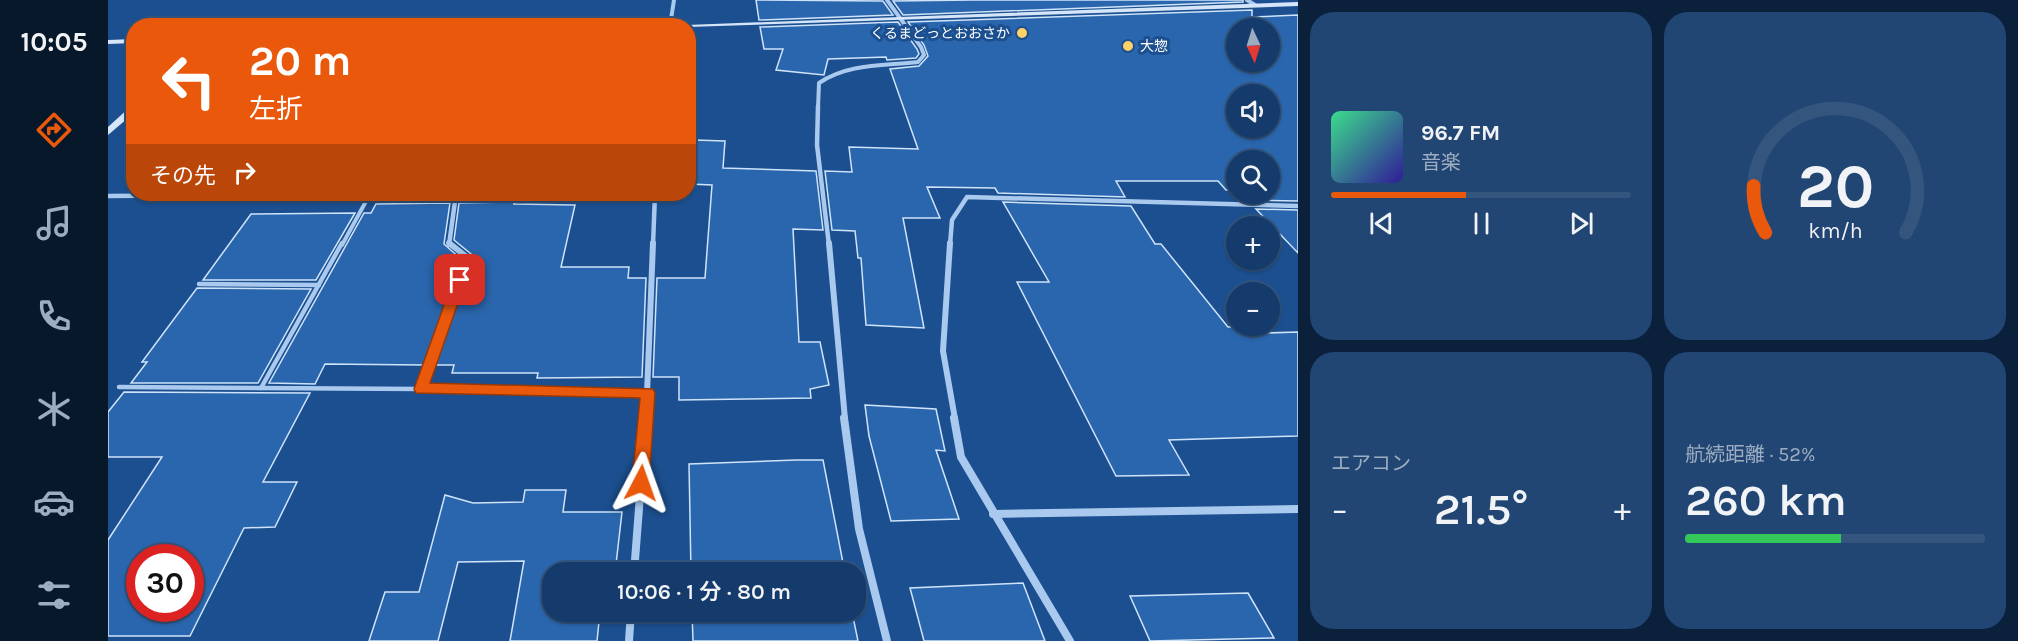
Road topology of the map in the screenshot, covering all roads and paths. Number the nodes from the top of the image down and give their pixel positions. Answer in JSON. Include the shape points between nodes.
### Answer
{"nodes":[{"id":1,"x":674,"y":0,"type":"edge"},
{"id":2,"x":887,"y":0,"type":"edge"},
{"id":3,"x":1247,"y":0,"type":"edge"},
{"id":4,"x":1298,"y":4,"type":"edge"},
{"id":5,"x":1255,"y":5,"type":"junction"},
{"id":6,"x":900,"y":16,"type":"junction"},
{"id":7,"x":671,"y":18,"type":"edge"},
{"id":8,"x":696,"y":24,"type":"edge"},
{"id":9,"x":126,"y":41,"type":"edge"},
{"id":10,"x":108,"y":42,"type":"edge"},
{"id":11,"x":126,"y":115,"type":"edge"},
{"id":12,"x":108,"y":132,"type":"edge"},
{"id":13,"x":108,"y":196,"type":"edge"},
{"id":14,"x":126,"y":196,"type":"edge"},
{"id":15,"x":366,"y":201,"type":"edge"},
{"id":16,"x":455,"y":201,"type":"edge"},
{"id":17,"x":655,"y":201,"type":"edge"},
{"id":18,"x":1298,"y":206,"type":"edge"},
{"id":19,"x":199,"y":284,"type":"dead end"},
{"id":20,"x":319,"y":285,"type":"junction"},
{"id":21,"x":119,"y":387,"type":"dead end"},
{"id":22,"x":261,"y":388,"type":"junction"},
{"id":23,"x":421,"y":389,"type":"junction"},
{"id":24,"x":648,"y":393,"type":"junction"},
{"id":25,"x":1298,"y":509,"type":"edge"},
{"id":26,"x":993,"y":514,"type":"junction"},
{"id":27,"x":635,"y":562,"type":"edge"},
{"id":28,"x":630,"y":622,"type":"edge"},
{"id":29,"x":629,"y":641,"type":"edge"},
{"id":30,"x":887,"y":641,"type":"edge"},
{"id":31,"x":1070,"y":641,"type":"edge"}],
"edges":[{"from":1,"to":7,"type":"street"},
{"from":2,"to":6,"type":"street"},
{"from":3,"to":5,"type":"street"},
{"from":4,"to":5,"type":"street"},
{"from":5,"to":6,"type":"street"},
{"from":6,"to":8,"type":"street"},
{"from":6,"to":30,"type":"street","via":[[924,55],[918,62],[844,70],[823,79],[819,83],[817,145],[833,275],[841,393],[859,529]]},
{"from":9,"to":10,"type":"street"},
{"from":11,"to":12,"type":"street"},
{"from":13,"to":14,"type":"street"},
{"from":15,"to":20,"type":"lane"},
{"from":16,"to":23,"type":"street","via":[[449,245],[468,258]]},
{"from":17,"to":24,"type":"street"},
{"from":18,"to":26,"type":"street","via":[[967,197],[952,220],[944,351],[961,457]]},
{"from":19,"to":20,"type":"lane"},
{"from":20,"to":22,"type":"lane"},
{"from":21,"to":22,"type":"lane"},
{"from":22,"to":23,"type":"lane"},
{"from":23,"to":24,"type":"street"},
{"from":24,"to":27,"type":"street"},
{"from":25,"to":26,"type":"street"},
{"from":26,"to":31,"type":"street"},
{"from":28,"to":29,"type":"street"}]}
